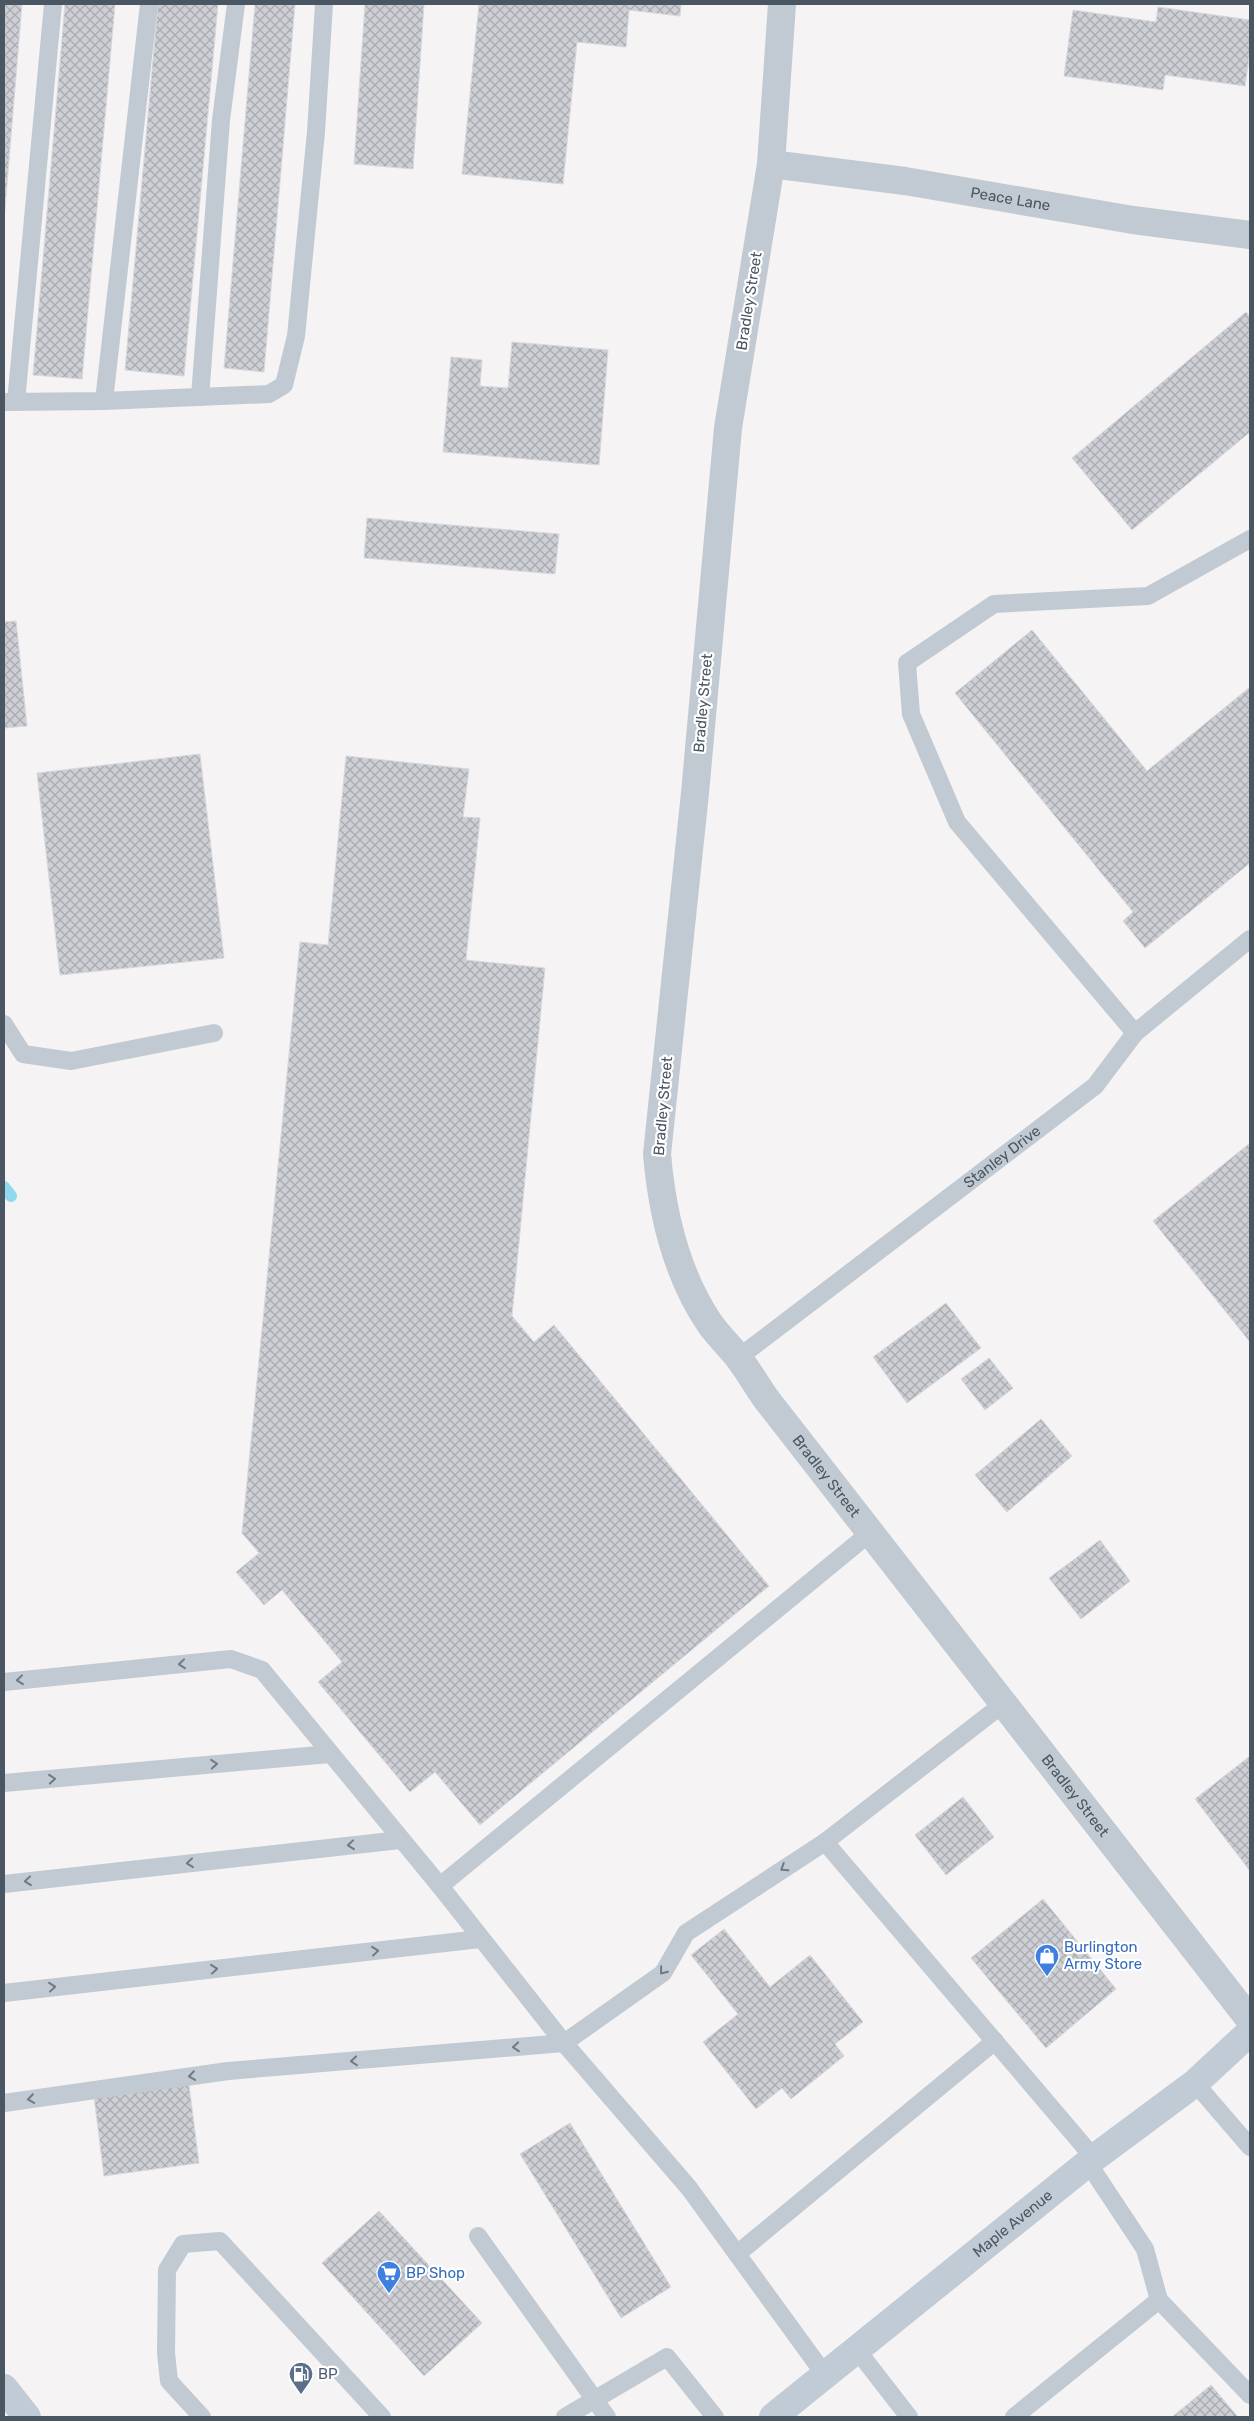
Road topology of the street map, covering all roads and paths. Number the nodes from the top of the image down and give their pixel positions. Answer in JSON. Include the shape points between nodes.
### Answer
{"nodes":[{"id":1,"x":53,"y":4,"type":"edge"},
{"id":2,"x":149,"y":4,"type":"edge"},
{"id":3,"x":236,"y":4,"type":"edge"},
{"id":4,"x":324,"y":4,"type":"edge"},
{"id":5,"x":782,"y":4,"type":"edge"},
{"id":6,"x":771,"y":164,"type":"junction"},
{"id":7,"x":1250,"y":235,"type":"edge"},
{"id":8,"x":200,"y":397,"type":"junction"},
{"id":9,"x":104,"y":401,"type":"junction"},
{"id":10,"x":10,"y":402,"type":"edge"},
{"id":11,"x":1250,"y":539,"type":"edge"},
{"id":12,"x":1250,"y":939,"type":"edge"},
{"id":13,"x":4,"y":1024,"type":"edge"},
{"id":14,"x":214,"y":1033,"type":"dead end"},
{"id":15,"x":1135,"y":1034,"type":"junction"},
{"id":16,"x":738,"y":1358,"type":"junction"},
{"id":17,"x":871,"y":1532,"type":"junction"},
{"id":18,"x":4,"y":1682,"type":"edge"},
{"id":19,"x":1003,"y":1704,"type":"junction"},
{"id":20,"x":330,"y":1754,"type":"junction"},
{"id":21,"x":4,"y":1783,"type":"edge"},
{"id":22,"x":400,"y":1840,"type":"junction"},
{"id":23,"x":825,"y":1842,"type":"junction"},
{"id":24,"x":4,"y":1884,"type":"edge"},
{"id":25,"x":440,"y":1886,"type":"junction"},
{"id":26,"x":480,"y":1940,"type":"junction"},
{"id":27,"x":4,"y":1992,"type":"edge"},
{"id":28,"x":1250,"y":2020,"type":"edge"},
{"id":29,"x":1250,"y":2032,"type":"edge"},
{"id":30,"x":995,"y":2041,"type":"junction"},
{"id":31,"x":564,"y":2043,"type":"junction"},
{"id":32,"x":1195,"y":2083,"type":"junction"},
{"id":33,"x":4,"y":2103,"type":"edge"},
{"id":34,"x":1250,"y":2147,"type":"edge"},
{"id":35,"x":1091,"y":2160,"type":"junction"},
{"id":36,"x":478,"y":2236,"type":"dead end"},
{"id":37,"x":737,"y":2254,"type":"junction"},
{"id":38,"x":1159,"y":2300,"type":"junction"},
{"id":39,"x":857,"y":2350,"type":"junction"},
{"id":40,"x":825,"y":2375,"type":"junction"},
{"id":41,"x":4,"y":2388,"type":"edge"},
{"id":42,"x":1250,"y":2395,"type":"edge"},
{"id":43,"x":593,"y":2400,"type":"junction"},
{"id":44,"x":27,"y":2417,"type":"edge"},
{"id":45,"x":202,"y":2417,"type":"edge"},
{"id":46,"x":382,"y":2417,"type":"edge"},
{"id":47,"x":565,"y":2417,"type":"edge"},
{"id":48,"x":607,"y":2417,"type":"edge"},
{"id":49,"x":715,"y":2417,"type":"edge"},
{"id":50,"x":773,"y":2417,"type":"edge"},
{"id":51,"x":909,"y":2417,"type":"edge"},
{"id":52,"x":1014,"y":2417,"type":"edge"}],
"edges":[{"from":1,"to":10,"type":"lane"},
{"from":2,"to":9,"type":"lane"},
{"from":3,"to":8,"type":"lane","via":[[222,120]]},
{"from":4,"to":8,"type":"lane","via":[[316,132],[296,336],[284,385],[269,394]]},
{"from":5,"to":6,"type":"street","name":"Bradley Street"},
{"from":6,"to":7,"type":"street","name":"Peace Lane","via":[[905,181],[1132,220]]},
{"from":6,"to":16,"type":"street","name":"Bradley Street","via":[[728,428],[695,793],[657,1154],[660,1191],[673,1246],[710,1323]]},
{"from":8,"to":9,"type":"lane"},
{"from":9,"to":10,"type":"lane"},
{"from":11,"to":15,"type":"lane","via":[[1148,596],[994,604],[907,663],[911,714],[957,822]]},
{"from":12,"to":15,"type":"lane","name":"Stanley Drive"},
{"from":13,"to":14,"type":"lane","via":[[23,1054],[71,1061]]},
{"from":15,"to":16,"type":"lane","name":"Stanley Drive","via":[[1095,1086]]},
{"from":16,"to":17,"type":"street","name":"Bradley Street"},
{"from":17,"to":19,"type":"street","name":"Bradley Street"},
{"from":17,"to":25,"type":"lane"},
{"from":20,"to":18,"type":"lane","one_way":true,"via":[[262,1670],[231,1658]]},
{"from":19,"to":23,"type":"lane"},
{"from":19,"to":28,"type":"street","name":"Bradley Street"},
{"from":21,"to":20,"type":"lane","one_way":true},
{"from":20,"to":22,"type":"lane"},
{"from":22,"to":24,"type":"lane","one_way":true},
{"from":22,"to":25,"type":"lane"},
{"from":23,"to":30,"type":"lane"},
{"from":23,"to":31,"type":"lane","one_way":true,"via":[[686,1933],[663,1974]]},
{"from":25,"to":26,"type":"lane"},
{"from":27,"to":26,"type":"lane","one_way":true},
{"from":26,"to":31,"type":"lane"},
{"from":29,"to":32,"type":"main road","name":"Maple Avenue"},
{"from":30,"to":35,"type":"lane"},
{"from":30,"to":37,"type":"lane"},
{"from":31,"to":33,"type":"lane","one_way":true,"via":[[228,2071]]},
{"from":31,"to":37,"type":"lane","via":[[689,2188]]},
{"from":32,"to":34,"type":"lane"},
{"from":32,"to":35,"type":"main road","name":"Maple Avenue"},
{"from":35,"to":38,"type":"lane","via":[[1145,2249]]},
{"from":35,"to":39,"type":"main road","name":"Maple Avenue"},
{"from":36,"to":43,"type":"lane"},
{"from":37,"to":40,"type":"lane"},
{"from":38,"to":42,"type":"lane"},
{"from":38,"to":52,"type":"lane"},
{"from":39,"to":40,"type":"main road","name":"Maple Avenue"},
{"from":39,"to":51,"type":"lane"},
{"from":40,"to":50,"type":"main road","name":"Maple Avenue"},
{"from":41,"to":44,"type":"main road"},
{"from":43,"to":47,"type":"lane"},
{"from":43,"to":48,"type":"lane"},
{"from":43,"to":49,"type":"lane","via":[[667,2357]]},
{"from":45,"to":46,"type":"lane","via":[[169,2381],[167,2270],[183,2244],[220,2241]]}]}
